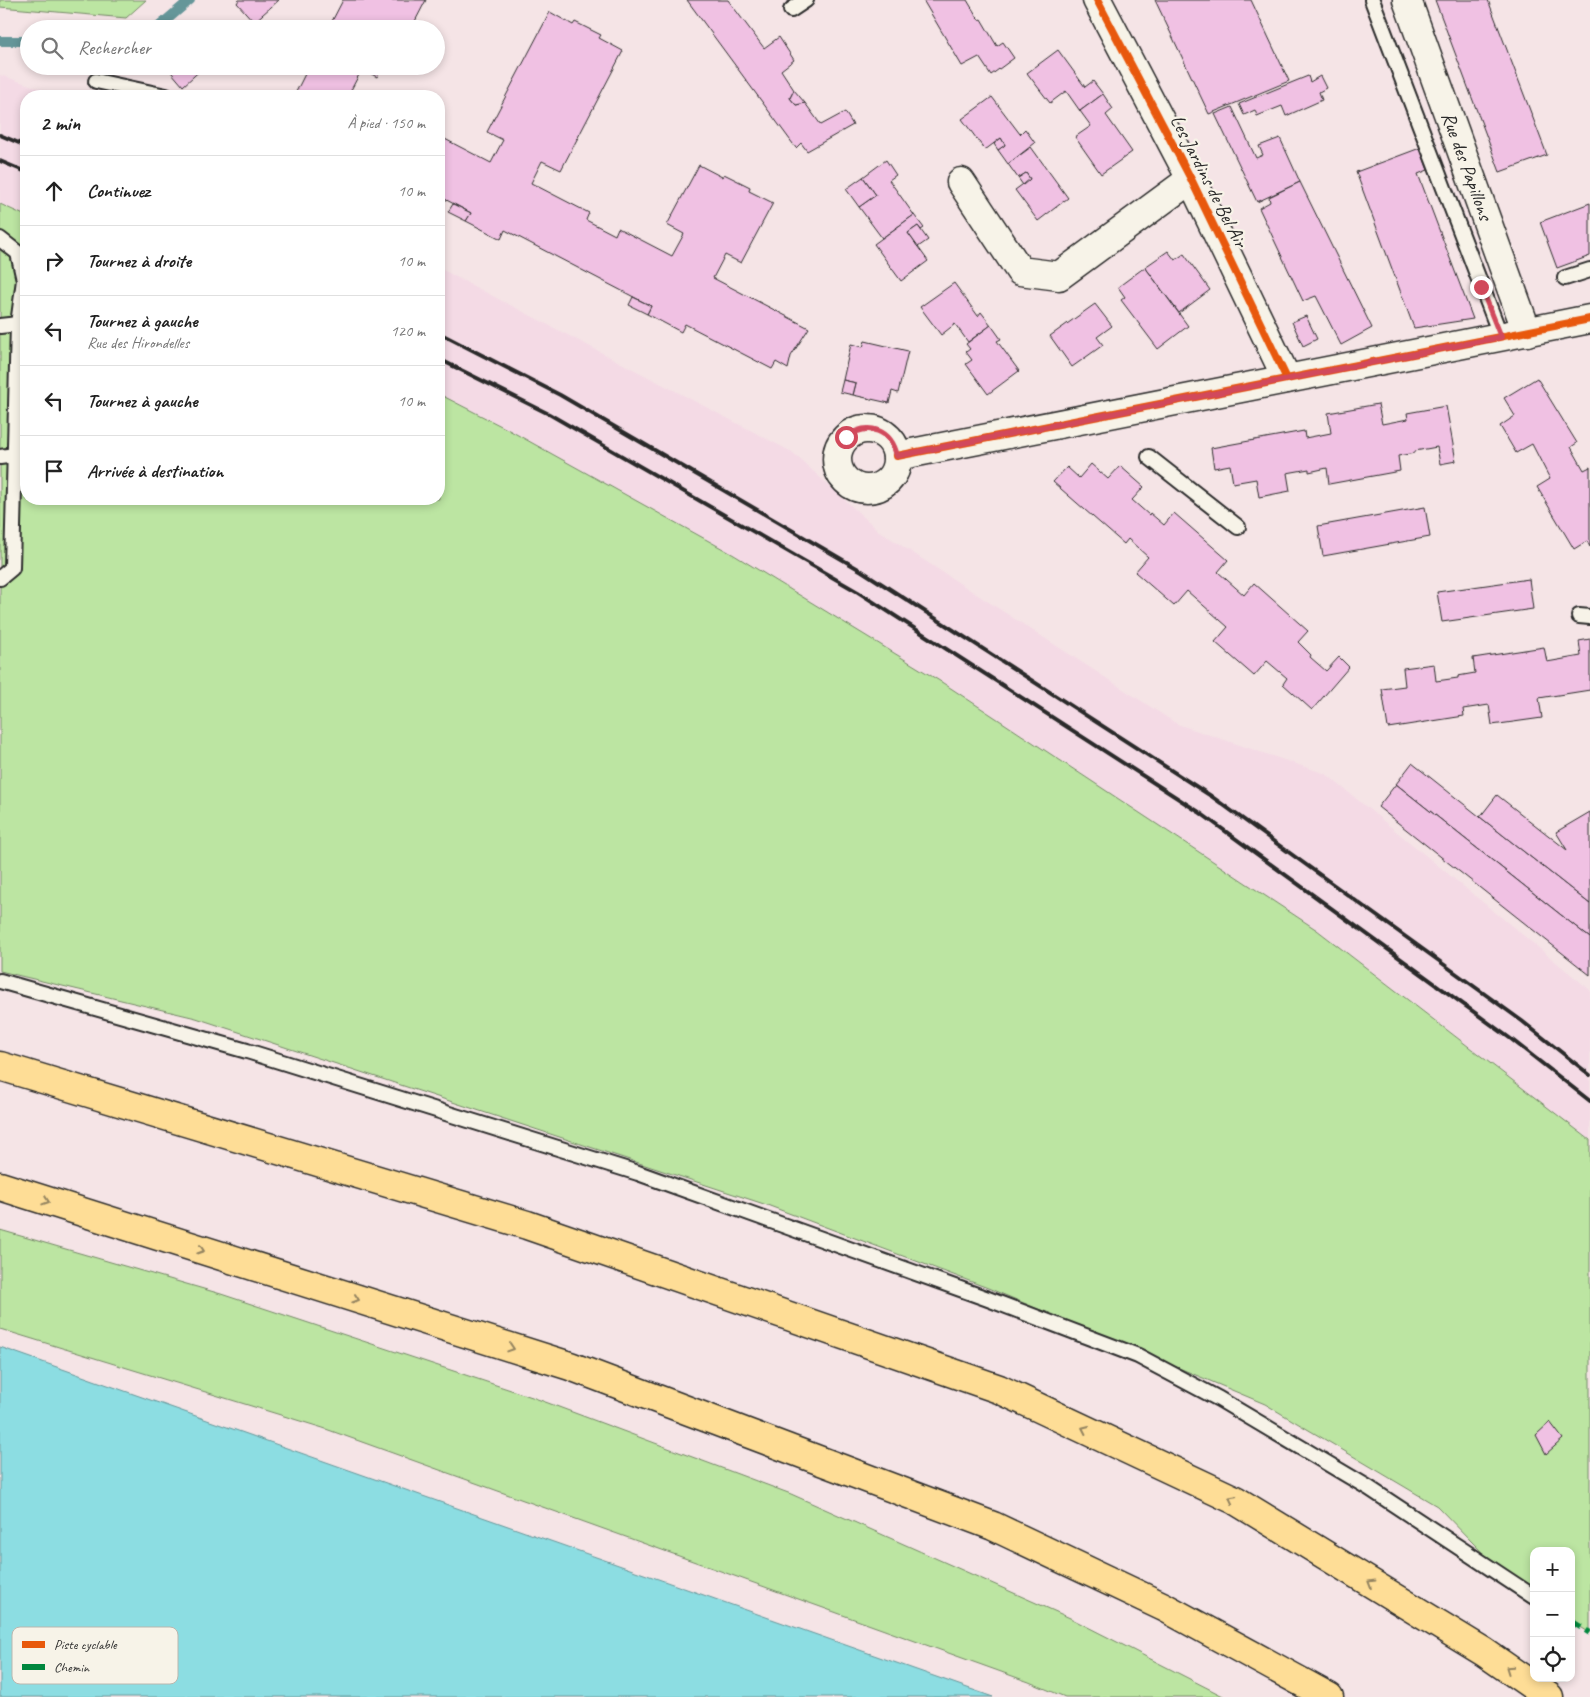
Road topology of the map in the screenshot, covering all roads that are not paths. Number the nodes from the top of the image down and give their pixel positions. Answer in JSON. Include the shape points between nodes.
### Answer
{"nodes":[{"id":1,"x":806,"y":0,"type":"edge"},
{"id":2,"x":1097,"y":0,"type":"edge"},
{"id":3,"x":1372,"y":0,"type":"edge"},
{"id":4,"x":1407,"y":0,"type":"edge"},
{"id":5,"x":791,"y":10,"type":"dead end"},
{"id":6,"x":96,"y":81,"type":"dead end"},
{"id":7,"x":138,"y":90,"type":"edge"},
{"id":8,"x":1191,"y":179,"type":"junction"},
{"id":9,"x":961,"y":182,"type":"dead end"},
{"id":10,"x":0,"y":239,"type":"edge"},
{"id":11,"x":20,"y":263,"type":"edge"},
{"id":12,"x":1590,"y":270,"type":"edge"},
{"id":13,"x":1565,"y":278,"type":"dead end"},
{"id":14,"x":20,"y":309,"type":"edge"},
{"id":15,"x":1589,"y":321,"type":"edge"},
{"id":16,"x":18,"y":324,"type":"junction"},
{"id":17,"x":0,"y":326,"type":"edge"},
{"id":18,"x":1514,"y":334,"type":"junction"},
{"id":19,"x":1287,"y":379,"type":"junction"},
{"id":20,"x":15,"y":455,"type":"junction"},
{"id":21,"x":897,"y":456,"type":"dead end"},
{"id":22,"x":0,"y":457,"type":"edge"},
{"id":23,"x":1149,"y":457,"type":"dead end"},
{"id":24,"x":1238,"y":527,"type":"dead end"},
{"id":25,"x":0,"y":578,"type":"edge"},
{"id":26,"x":0,"y":981,"type":"edge"},
{"id":27,"x":0,"y":1066,"type":"edge"},
{"id":28,"x":0,"y":1186,"type":"edge"},
{"id":29,"x":1530,"y":1594,"type":"edge"},
{"id":30,"x":1329,"y":1697,"type":"edge"},
{"id":31,"x":1549,"y":1697,"type":"edge"}],
"edges":[{"from":1,"to":5,"type":"lane"},
{"from":2,"to":8,"type":"street","name":"Les Jardins de Bel Air"},
{"from":3,"to":18,"type":"lane"},
{"from":4,"to":18,"type":"street","name":"Rue des Papillons"},
{"from":6,"to":7,"type":"lane"},
{"from":8,"to":9,"type":"street","name":"Les Jardins de Bel Air","via":[[1059,276],[1020,271]]},
{"from":8,"to":19,"type":"street","name":"Les Jardins de Bel Air"},
{"from":10,"to":11,"type":"lane","via":[[18,254]]},
{"from":12,"to":13,"type":"lane"},
{"from":14,"to":16,"type":"lane"},
{"from":15,"to":18,"type":"street"},
{"from":16,"to":17,"type":"lane"},
{"from":16,"to":20,"type":"lane"},
{"from":18,"to":19,"type":"street"},
{"from":19,"to":21,"type":"street"},
{"from":20,"to":22,"type":"lane"},
{"from":20,"to":25,"type":"lane","via":[[12,568]]},
{"from":23,"to":24,"type":"lane"},
{"from":26,"to":29,"type":"lane","via":[[247,1051],[638,1173],[1138,1356],[1219,1399],[1369,1488]]},
{"from":31,"to":27,"type":"highway","one_way":true,"via":[[1484,1652],[1235,1500],[999,1388],[527,1225]]},
{"from":28,"to":30,"type":"highway","one_way":true,"via":[[570,1366],[992,1526],[1164,1607]]}]}
